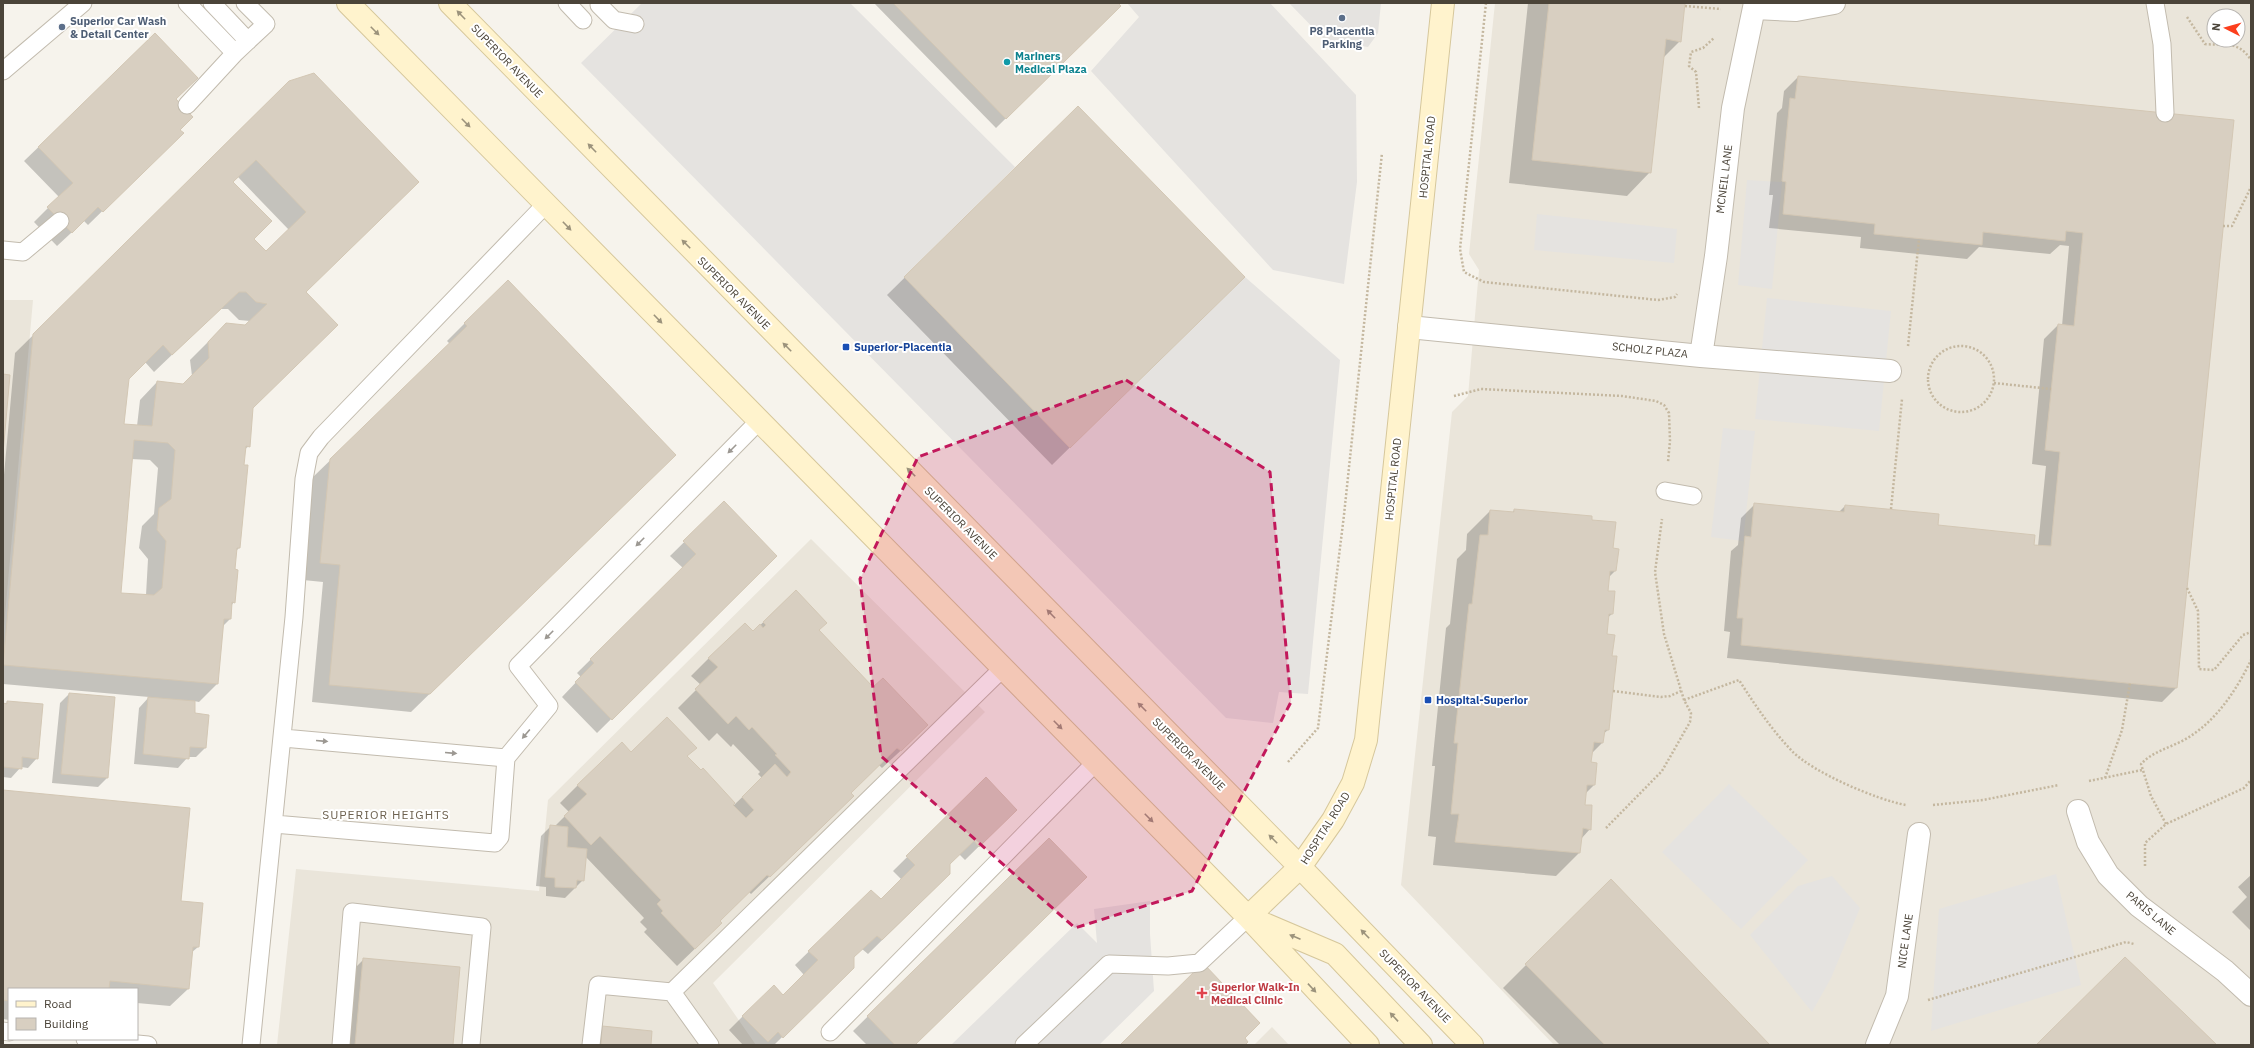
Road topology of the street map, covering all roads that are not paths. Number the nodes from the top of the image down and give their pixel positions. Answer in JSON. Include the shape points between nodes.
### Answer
{"nodes":[{"id":1,"x":83,"y":3,"type":"edge"},
{"id":2,"x":187,"y":3,"type":"edge"},
{"id":3,"x":212,"y":3,"type":"edge"},
{"id":4,"x":245,"y":3,"type":"edge"},
{"id":5,"x":348,"y":3,"type":"edge"},
{"id":6,"x":450,"y":3,"type":"edge"},
{"id":7,"x":567,"y":3,"type":"edge"},
{"id":8,"x":1443,"y":3,"type":"edge"},
{"id":9,"x":1834,"y":3,"type":"edge"},
{"id":10,"x":2155,"y":3,"type":"edge"},
{"id":11,"x":599,"y":5,"type":"dead end"},
{"id":12,"x":1755,"y":6,"type":"edge"},
{"id":13,"x":583,"y":20,"type":"dead end"},
{"id":14,"x":635,"y":24,"type":"dead end"},
{"id":15,"x":248,"y":41,"type":"junction"},
{"id":16,"x":235,"y":53,"type":"junction"},
{"id":17,"x":3,"y":71,"type":"edge"},
{"id":18,"x":187,"y":105,"type":"dead end"},
{"id":19,"x":2165,"y":113,"type":"dead end"},
{"id":20,"x":546,"y":204,"type":"junction"},
{"id":21,"x":60,"y":221,"type":"dead end"},
{"id":22,"x":3,"y":250,"type":"edge"},
{"id":23,"x":1409,"y":327,"type":"junction"},
{"id":24,"x":1701,"y":356,"type":"junction"},
{"id":25,"x":1890,"y":371,"type":"dead end"},
{"id":26,"x":759,"y":421,"type":"junction"},
{"id":27,"x":1665,"y":491,"type":"road end"},
{"id":28,"x":1693,"y":496,"type":"dead end"},
{"id":29,"x":1002,"y":669,"type":"junction"},
{"id":30,"x":283,"y":738,"type":"junction"},
{"id":31,"x":506,"y":758,"type":"junction"},
{"id":32,"x":1095,"y":763,"type":"junction"},
{"id":33,"x":2078,"y":811,"type":"dead end"},
{"id":34,"x":274,"y":824,"type":"junction"},
{"id":35,"x":1919,"y":834,"type":"dead end"},
{"id":36,"x":1300,"y":867,"type":"junction"},
{"id":37,"x":1248,"y":918,"type":"junction"},
{"id":38,"x":672,"y":992,"type":"junction"},
{"id":39,"x":2251,"y":994,"type":"edge"},
{"id":40,"x":830,"y":1032,"type":"dead end"},
{"id":41,"x":96,"y":1040,"type":"edge"},
{"id":42,"x":148,"y":1045,"type":"edge"},
{"id":43,"x":251,"y":1045,"type":"edge"},
{"id":44,"x":340,"y":1045,"type":"edge"},
{"id":45,"x":471,"y":1045,"type":"edge"},
{"id":46,"x":591,"y":1045,"type":"edge"},
{"id":47,"x":710,"y":1045,"type":"edge"},
{"id":48,"x":1024,"y":1045,"type":"edge"},
{"id":49,"x":1368,"y":1045,"type":"edge"},
{"id":50,"x":1421,"y":1045,"type":"edge"},
{"id":51,"x":1472,"y":1045,"type":"edge"},
{"id":52,"x":1877,"y":1045,"type":"edge"}],
"edges":[{"from":1,"to":17,"type":"lane"},
{"from":2,"to":16,"type":"lane"},
{"from":3,"to":15,"type":"lane"},
{"from":4,"to":15,"type":"lane","via":[[266,24]]},
{"from":5,"to":20,"type":"main road","one_way":true},
{"from":36,"to":6,"type":"main road","name":"SUPERIOR AVENUE","one_way":true},
{"from":7,"to":13,"type":"lane"},
{"from":8,"to":23,"type":"main road","name":"HOSPITAL ROAD"},
{"from":9,"to":12,"type":"street","via":[[1796,10]]},
{"from":10,"to":19,"type":"lane","via":[[2162,44]]},
{"from":11,"to":14,"type":"lane","via":[[614,20]]},
{"from":12,"to":24,"type":"street","name":"MCNEIL LANE","via":[[1733,108],[1716,256]]},
{"from":15,"to":16,"type":"lane"},
{"from":16,"to":18,"type":"lane"},
{"from":20,"to":26,"type":"main road","one_way":true},
{"from":20,"to":30,"type":"lane","via":[[321,437],[309,453],[304,479]]},
{"from":21,"to":22,"type":"lane","via":[[23,252]]},
{"from":23,"to":24,"type":"street","name":"SCHOLZ PLAZA"},
{"from":23,"to":36,"type":"main road","name":"HOSPITAL ROAD","via":[[1366,740],[1353,783],[1333,820]]},
{"from":24,"to":25,"type":"street","name":"SCHOLZ PLAZA"},
{"from":26,"to":29,"type":"main road"},
{"from":26,"to":31,"type":"lane","one_way":true,"via":[[518,666],[549,706]]},
{"from":27,"to":28,"type":"lane"},
{"from":29,"to":32,"type":"main road","one_way":true},
{"from":29,"to":38,"type":"lane"},
{"from":30,"to":31,"type":"lane","one_way":true},
{"from":30,"to":34,"type":"lane"},
{"from":31,"to":34,"type":"lane","via":[[500,837],[495,843]]},
{"from":32,"to":37,"type":"main road","one_way":true},
{"from":32,"to":40,"type":"lane"},
{"from":33,"to":39,"type":"street","name":"PARIS LANE","via":[[2088,842],[2108,875],[2139,906],[2225,971]]},
{"from":34,"to":43,"type":"lane"},
{"from":35,"to":52,"type":"street","name":"NICE LANE","via":[[1898,996]]},
{"from":36,"to":37,"type":"main road","name":"HOSPITAL ROAD"},
{"from":51,"to":36,"type":"main road","name":"SUPERIOR AVENUE","one_way":true},
{"from":37,"to":48,"type":"lane","via":[[1199,962],[1168,966],[1109,964]]},
{"from":37,"to":49,"type":"main road","one_way":true},
{"from":50,"to":37,"type":"main road","one_way":true,"via":[[1335,954]]},
{"from":38,"to":46,"type":"lane","via":[[598,985]]},
{"from":38,"to":47,"type":"lane"},
{"from":41,"to":42,"type":"lane"},
{"from":44,"to":45,"type":"lane","via":[[352,912],[482,927]]}]}
